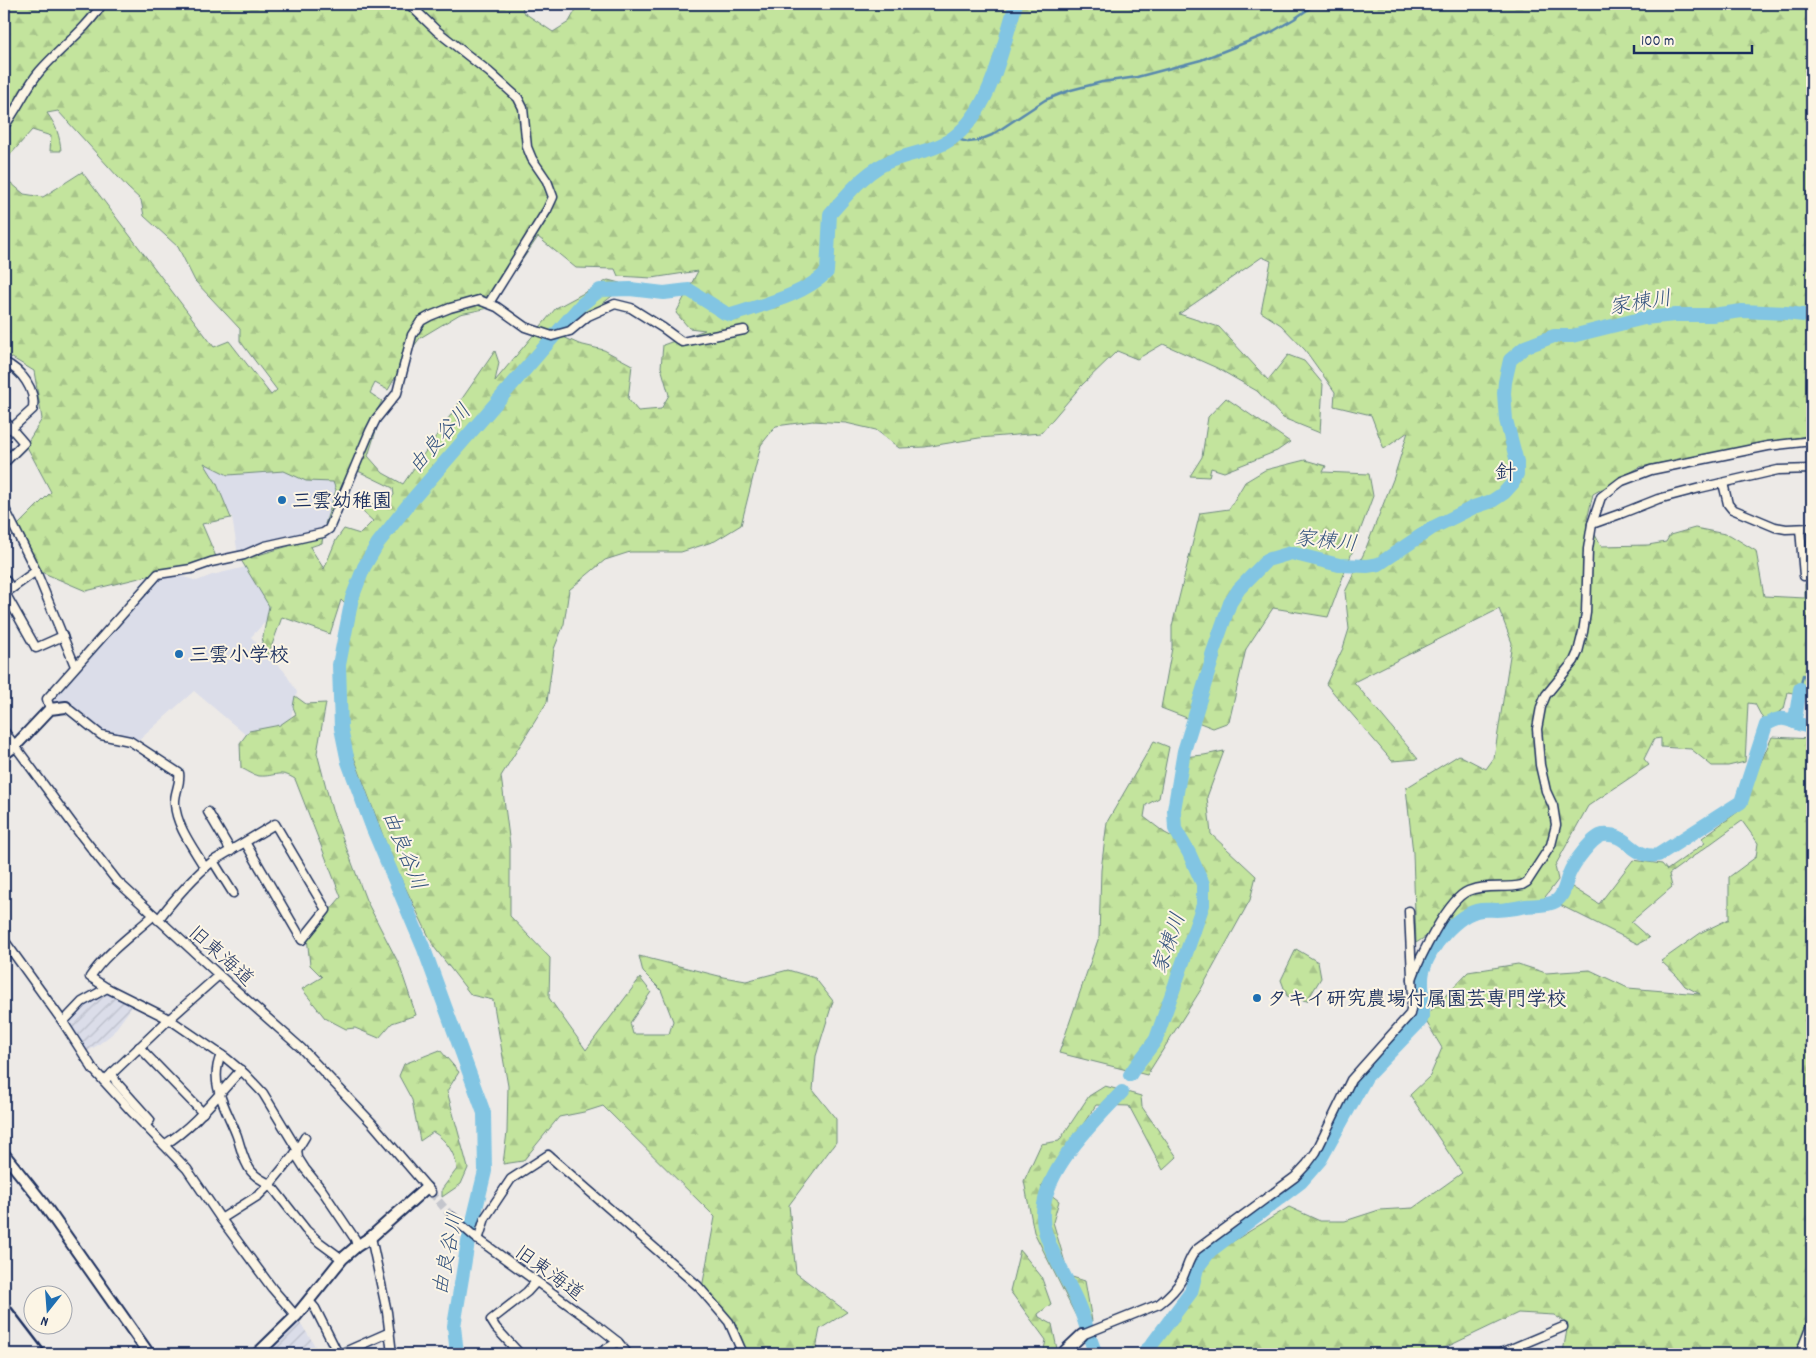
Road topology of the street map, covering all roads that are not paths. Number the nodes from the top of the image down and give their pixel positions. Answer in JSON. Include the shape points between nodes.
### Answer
{"nodes":[{"id":1,"x":102,"y":4,"type":"edge"},
{"id":2,"x":409,"y":4,"type":"edge"},
{"id":3,"x":4,"y":126,"type":"edge"},
{"id":4,"x":488,"y":303,"type":"junction"},
{"id":5,"x":744,"y":330,"type":"dead end"},
{"id":6,"x":4,"y":362,"type":"edge"},
{"id":7,"x":4,"y":420,"type":"edge"},
{"id":8,"x":11,"y":429,"type":"junction"},
{"id":9,"x":1812,"y":441,"type":"edge"},
{"id":10,"x":4,"y":463,"type":"edge"},
{"id":11,"x":1812,"y":469,"type":"edge"},
{"id":12,"x":1723,"y":483,"type":"junction"},
{"id":13,"x":4,"y":507,"type":"edge"},
{"id":14,"x":1592,"y":524,"type":"junction"},
{"id":15,"x":1812,"y":528,"type":"edge"},
{"id":16,"x":1800,"y":529,"type":"junction"},
{"id":17,"x":36,"y":571,"type":"junction"},
{"id":18,"x":1804,"y":576,"type":"dead end"},
{"id":19,"x":4,"y":578,"type":"edge"},
{"id":20,"x":7,"y":592,"type":"edge"},
{"id":21,"x":63,"y":636,"type":"junction"},
{"id":22,"x":75,"y":666,"type":"junction"},
{"id":23,"x":66,"y":707,"type":"joint"},
{"id":24,"x":50,"y":709,"type":"junction"},
{"id":25,"x":4,"y":731,"type":"edge"},
{"id":26,"x":15,"y":746,"type":"junction"},
{"id":27,"x":4,"y":754,"type":"edge"},
{"id":28,"x":208,"y":812,"type":"dead end"},
{"id":29,"x":245,"y":842,"type":"junction"},
{"id":30,"x":231,"y":851,"type":"junction"},
{"id":31,"x":213,"y":861,"type":"junction"},
{"id":32,"x":205,"y":868,"type":"junction"},
{"id":33,"x":233,"y":893,"type":"dead end"},
{"id":34,"x":1409,"y":911,"type":"dead end"},
{"id":35,"x":156,"y":917,"type":"junction"},
{"id":36,"x":4,"y":940,"type":"edge"},
{"id":37,"x":218,"y":975,"type":"junction"},
{"id":38,"x":1412,"y":979,"type":"junction"},
{"id":39,"x":107,"y":988,"type":"junction"},
{"id":40,"x":169,"y":1019,"type":"junction"},
{"id":41,"x":63,"y":1022,"type":"junction"},
{"id":42,"x":139,"y":1047,"type":"junction"},
{"id":43,"x":221,"y":1055,"type":"junction"},
{"id":44,"x":241,"y":1070,"type":"junction"},
{"id":45,"x":112,"y":1074,"type":"junction"},
{"id":46,"x":104,"y":1081,"type":"junction"},
{"id":47,"x":219,"y":1094,"type":"junction"},
{"id":48,"x":203,"y":1113,"type":"junction"},
{"id":49,"x":145,"y":1126,"type":"junction"},
{"id":50,"x":305,"y":1137,"type":"dead end"},
{"id":51,"x":164,"y":1145,"type":"junction"},
{"id":52,"x":297,"y":1149,"type":"junction"},
{"id":53,"x":4,"y":1154,"type":"edge"},
{"id":54,"x":270,"y":1184,"type":"junction"},
{"id":55,"x":429,"y":1190,"type":"joint"},
{"id":56,"x":452,"y":1217,"type":"tunnel mouth"},
{"id":57,"x":220,"y":1219,"type":"junction"},
{"id":58,"x":372,"y":1237,"type":"junction"},
{"id":59,"x":477,"y":1239,"type":"junction"},
{"id":60,"x":357,"y":1246,"type":"junction"},
{"id":61,"x":342,"y":1259,"type":"junction"},
{"id":62,"x":536,"y":1282,"type":"junction"},
{"id":63,"x":309,"y":1301,"type":"junction"},
{"id":64,"x":296,"y":1316,"type":"junction"},
{"id":65,"x":1812,"y":1323,"type":"edge"},
{"id":66,"x":1562,"y":1327,"type":"dead end"},
{"id":67,"x":390,"y":1332,"type":"junction"},
{"id":68,"x":1087,"y":1333,"type":"joint"},
{"id":69,"x":618,"y":1342,"type":"junction"},
{"id":70,"x":149,"y":1354,"type":"edge"},
{"id":71,"x":257,"y":1354,"type":"edge"},
{"id":72,"x":339,"y":1354,"type":"edge"},
{"id":73,"x":392,"y":1354,"type":"edge"},
{"id":74,"x":520,"y":1354,"type":"edge"},
{"id":75,"x":598,"y":1354,"type":"edge"},
{"id":76,"x":628,"y":1354,"type":"edge"},
{"id":77,"x":743,"y":1354,"type":"edge"},
{"id":78,"x":1065,"y":1354,"type":"edge"},
{"id":79,"x":1499,"y":1354,"type":"edge"},
{"id":80,"x":1800,"y":1354,"type":"edge"}],
"edges":[{"from":1,"to":3,"type":"street","via":[[85,27],[40,70]]},
{"from":2,"to":4,"type":"street","via":[[518,98],[523,108],[527,146],[548,181],[552,197],[547,210]]},
{"from":4,"to":5,"type":"street","via":[[525,327],[552,336],[570,331],[588,316],[614,304],[631,308],[682,342]]},
{"from":4,"to":22,"type":"street","via":[[479,300],[450,308],[421,321],[414,330],[397,393],[370,431],[329,529],[191,569],[158,574]]},
{"from":6,"to":8,"type":"street","via":[[25,380],[33,398],[33,409]]},
{"from":7,"to":8,"type":"street"},
{"from":8,"to":10,"type":"street","via":[[24,443]]},
{"from":9,"to":14,"type":"street","via":[[1741,451],[1632,476],[1601,497]]},
{"from":11,"to":12,"type":"street","via":[[1778,470]]},
{"from":12,"to":14,"type":"street","via":[[1658,499]]},
{"from":12,"to":16,"type":"street","via":[[1732,508],[1775,527]]},
{"from":13,"to":17,"type":"street"},
{"from":14,"to":38,"type":"street","via":[[1586,613],[1580,645],[1574,661],[1540,707],[1540,765],[1556,825],[1551,845],[1522,885],[1476,889],[1459,895],[1445,913]]},
{"from":15,"to":16,"type":"street"},
{"from":16,"to":18,"type":"street"},
{"from":17,"to":20,"type":"street"},
{"from":17,"to":21,"type":"street"},
{"from":19,"to":20,"type":"street"},
{"from":20,"to":21,"type":"street","via":[[36,648]]},
{"from":21,"to":22,"type":"street"},
{"from":22,"to":24,"type":"street","via":[[47,699]]},
{"from":23,"to":24,"type":"street"},
{"from":23,"to":32,"type":"street","via":[[101,735],[130,741],[179,773],[174,802],[176,814]]},
{"from":24,"to":26,"type":"street"},
{"from":25,"to":26,"type":"street","name":"旧東海道"},
{"from":26,"to":27,"type":"street"},
{"from":26,"to":35,"type":"street","name":"旧東海道","via":[[117,881]]},
{"from":28,"to":30,"type":"street"},
{"from":29,"to":29,"type":"street","via":[[275,824],[326,910],[302,940]]},
{"from":29,"to":30,"type":"street"},
{"from":30,"to":31,"type":"street"},
{"from":31,"to":32,"type":"street"},
{"from":31,"to":33,"type":"street"},
{"from":32,"to":35,"type":"street"},
{"from":34,"to":38,"type":"street"},
{"from":35,"to":37,"type":"street","name":"旧東海道"},
{"from":35,"to":39,"type":"street","via":[[95,970],[90,978]]},
{"from":36,"to":41,"type":"street"},
{"from":37,"to":40,"type":"street"},
{"from":37,"to":55,"type":"street","name":"旧東海道","via":[[301,1048],[372,1123]]},
{"from":38,"to":68,"type":"street","via":[[1410,1014],[1352,1080],[1307,1164],[1295,1177],[1196,1250],[1170,1296],[1159,1304]]},
{"from":39,"to":40,"type":"street"},
{"from":39,"to":41,"type":"street","via":[[82,1002]]},
{"from":40,"to":42,"type":"street"},
{"from":40,"to":43,"type":"street"},
{"from":41,"to":46,"type":"street"},
{"from":42,"to":45,"type":"street"},
{"from":42,"to":48,"type":"street"},
{"from":43,"to":44,"type":"street"},
{"from":43,"to":47,"type":"street","via":[[217,1064]]},
{"from":44,"to":47,"type":"street"},
{"from":44,"to":52,"type":"street","via":[[263,1093]]},
{"from":45,"to":46,"type":"street"},
{"from":45,"to":49,"type":"street","via":[[150,1120]]},
{"from":46,"to":49,"type":"street"},
{"from":47,"to":48,"type":"street"},
{"from":47,"to":54,"type":"street","via":[[243,1157],[252,1171]]},
{"from":48,"to":51,"type":"street"},
{"from":49,"to":51,"type":"street"},
{"from":50,"to":52,"type":"street"},
{"from":51,"to":57,"type":"street","via":[[187,1169]]},
{"from":52,"to":54,"type":"street"},
{"from":52,"to":60,"type":"street","via":[[301,1164],[322,1190]]},
{"from":53,"to":70,"type":"street","via":[[43,1203]]},
{"from":54,"to":57,"type":"street","via":[[259,1196]]},
{"from":54,"to":61,"type":"street","via":[[306,1230]]},
{"from":55,"to":58,"type":"street"},
{"from":56,"to":59,"type":"street","name":"旧東海道"},
{"from":57,"to":64,"type":"street"},
{"from":58,"to":60,"type":"street"},
{"from":58,"to":67,"type":"street"},
{"from":59,"to":62,"type":"street","name":"旧東海道"},
{"from":59,"to":77,"type":"street","via":[[485,1218],[512,1179],[548,1156],[698,1286],[729,1322]]},
{"from":60,"to":61,"type":"street"},
{"from":61,"to":63,"type":"street"},
{"from":62,"to":69,"type":"street","name":"旧東海道"},
{"from":62,"to":74,"type":"street","via":[[491,1320]]},
{"from":63,"to":64,"type":"street"},
{"from":63,"to":72,"type":"street","via":[[316,1308]]},
{"from":64,"to":71,"type":"street"},
{"from":65,"to":80,"type":"street"},
{"from":66,"to":79,"type":"street"},
{"from":67,"to":72,"type":"street"},
{"from":67,"to":73,"type":"street"},
{"from":68,"to":78,"type":"street","via":[[1069,1346]]},
{"from":69,"to":75,"type":"street"},
{"from":69,"to":76,"type":"street","name":"旧東海道"}]}
